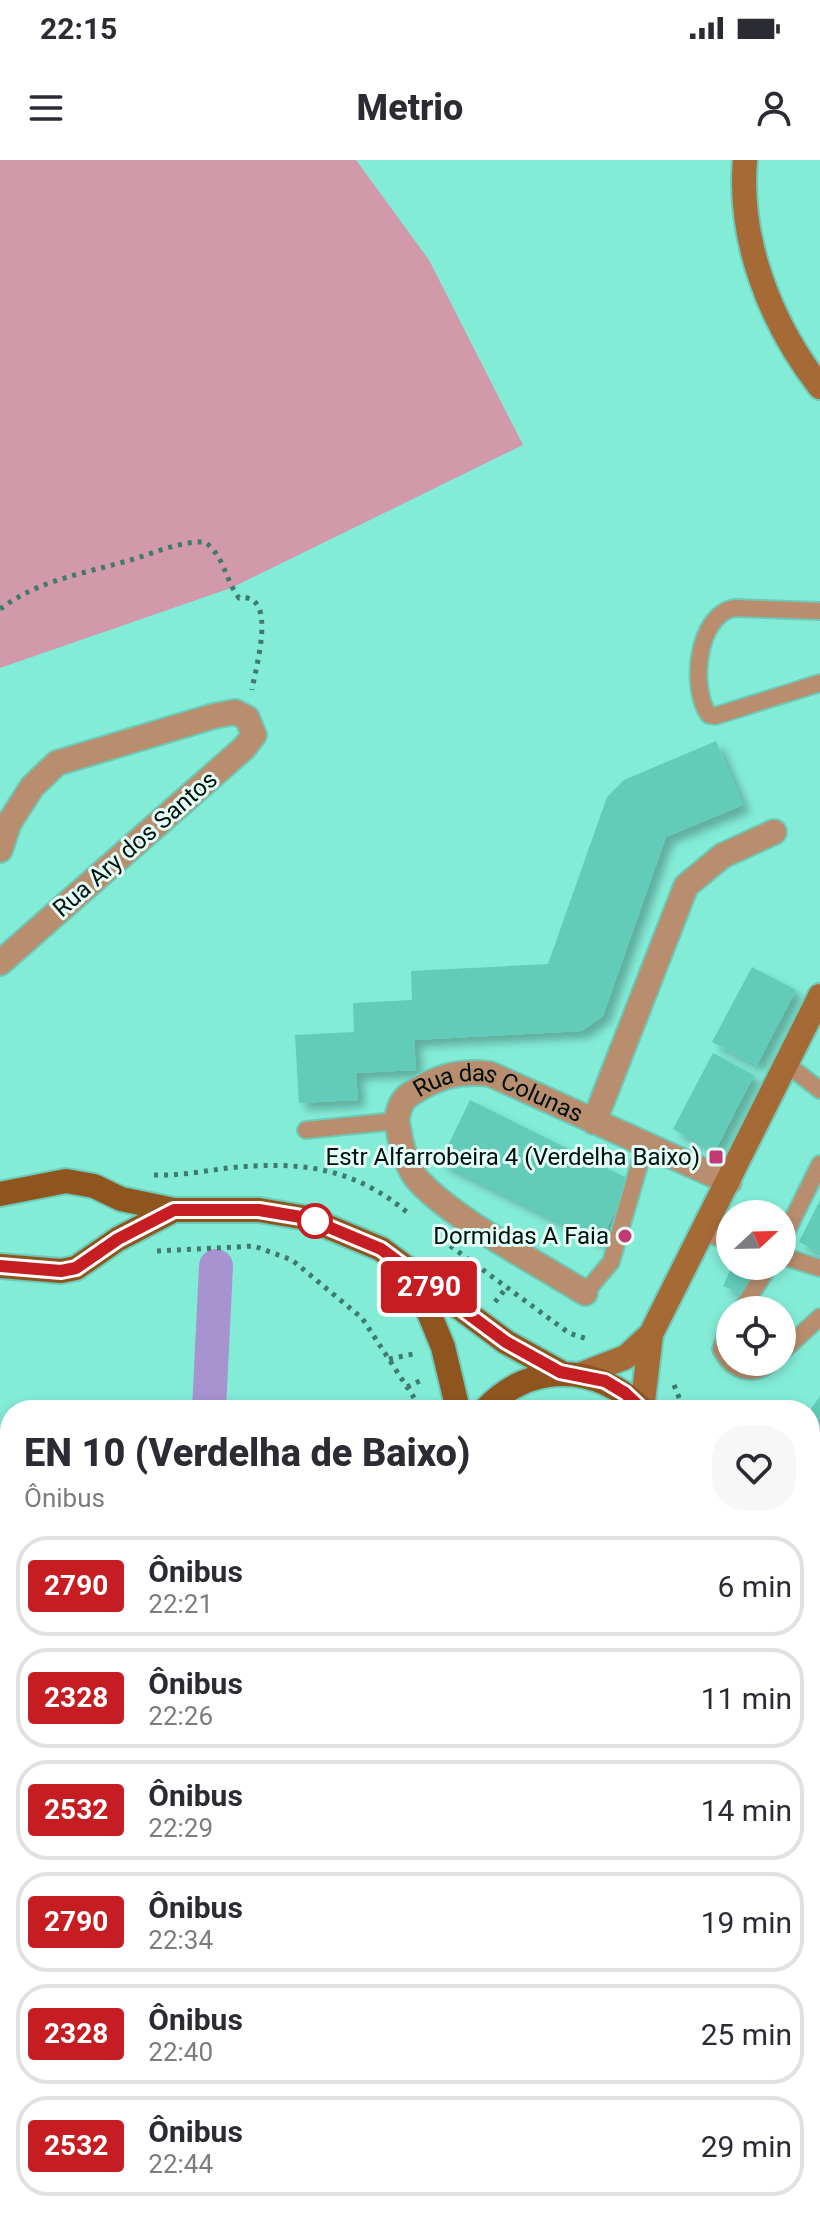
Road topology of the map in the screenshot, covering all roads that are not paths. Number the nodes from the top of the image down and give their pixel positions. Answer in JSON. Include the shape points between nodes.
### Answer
{"nodes":[{"id":1,"x":745,"y":160,"type":"edge"},
{"id":2,"x":820,"y":387,"type":"edge"},
{"id":3,"x":820,"y":611,"type":"edge"},
{"id":4,"x":820,"y":683,"type":"edge"},
{"id":5,"x":774,"y":832,"type":"dead end"},
{"id":6,"x":0,"y":850,"type":"edge"},
{"id":7,"x":0,"y":963,"type":"edge"},
{"id":8,"x":820,"y":996,"type":"edge"},
{"id":9,"x":785,"y":1063,"type":"junction"},
{"id":10,"x":820,"y":1090,"type":"edge"},
{"id":11,"x":396,"y":1121,"type":"junction"},
{"id":12,"x":594,"y":1122,"type":"junction"},
{"id":13,"x":306,"y":1130,"type":"dead end"},
{"id":14,"x":645,"y":1145,"type":"junction"},
{"id":15,"x":820,"y":1164,"type":"edge"},
{"id":16,"x":729,"y":1182,"type":"junction"},
{"id":17,"x":0,"y":1194,"type":"edge"},
{"id":18,"x":174,"y":1210,"type":"junction"},
{"id":19,"x":796,"y":1213,"type":"edge"},
{"id":20,"x":703,"y":1233,"type":"junction"},
{"id":21,"x":716,"y":1237,"type":"edge"},
{"id":22,"x":796,"y":1260,"type":"edge"},
{"id":23,"x":0,"y":1266,"type":"edge"},
{"id":24,"x":820,"y":1268,"type":"edge"},
{"id":25,"x":414,"y":1276,"type":"junction"},
{"id":26,"x":585,"y":1293,"type":"joint"},
{"id":27,"x":820,"y":1317,"type":"edge"},
{"id":28,"x":651,"y":1334,"type":"junction"},
{"id":29,"x":796,"y":1339,"type":"edge"},
{"id":30,"x":571,"y":1373,"type":"junction"},
{"id":31,"x":456,"y":1400,"type":"edge"},
{"id":32,"x":497,"y":1400,"type":"edge"},
{"id":33,"x":629,"y":1400,"type":"edge"},
{"id":34,"x":643,"y":1400,"type":"edge"}],
"edges":[{"from":1,"to":2,"type":"main road","via":[[745,215],[760,275],[792,346]]},
{"from":3,"to":4,"type":"lane","via":[[734,608],[703,634],[700,646],[702,704],[709,715]]},
{"from":5,"to":12,"type":"street","via":[[722,856],[686,886]]},
{"from":6,"to":7,"type":"street","name":"Rua Ary dos Santos","via":[[9,823],[32,787],[57,763],[214,716],[235,712],[247,718],[254,735],[244,748]]},
{"from":8,"to":9,"type":"main road"},
{"from":9,"to":10,"type":"lane"},
{"from":9,"to":16,"type":"main road"},
{"from":11,"to":12,"type":"street","name":"Rua das Colunas","via":[[404,1098],[433,1080],[465,1071],[490,1074]]},
{"from":11,"to":13,"type":"lane"},
{"from":11,"to":26,"type":"street","name":"Rua das Colunas","via":[[416,1177],[445,1204]]},
{"from":12,"to":14,"type":"street","name":"Rua das Colunas"},
{"from":14,"to":16,"type":"street","name":"Rua das Colunas"},
{"from":14,"to":26,"type":"lane","via":[[611,1262]]},
{"from":15,"to":19,"type":"lane"},
{"from":16,"to":20,"type":"main road"},
{"from":17,"to":18,"type":"main road","via":[[66,1181]]},
{"from":18,"to":23,"type":"main road","via":[[76,1268]]},
{"from":18,"to":25,"type":"main road","via":[[259,1210],[307,1218],[381,1249]]},
{"from":20,"to":21,"type":"lane"},
{"from":20,"to":28,"type":"main road"},
{"from":22,"to":24,"type":"lane"},
{"from":25,"to":30,"type":"main road","via":[[506,1342]]},
{"from":25,"to":31,"type":"main road","via":[[443,1347]]},
{"from":27,"to":29,"type":"lane"},
{"from":28,"to":30,"type":"main road","via":[[626,1357]]},
{"from":28,"to":34,"type":"main road"},
{"from":30,"to":32,"type":"main road","via":[[516,1384]]},
{"from":30,"to":33,"type":"main road","via":[[605,1381]]}]}
